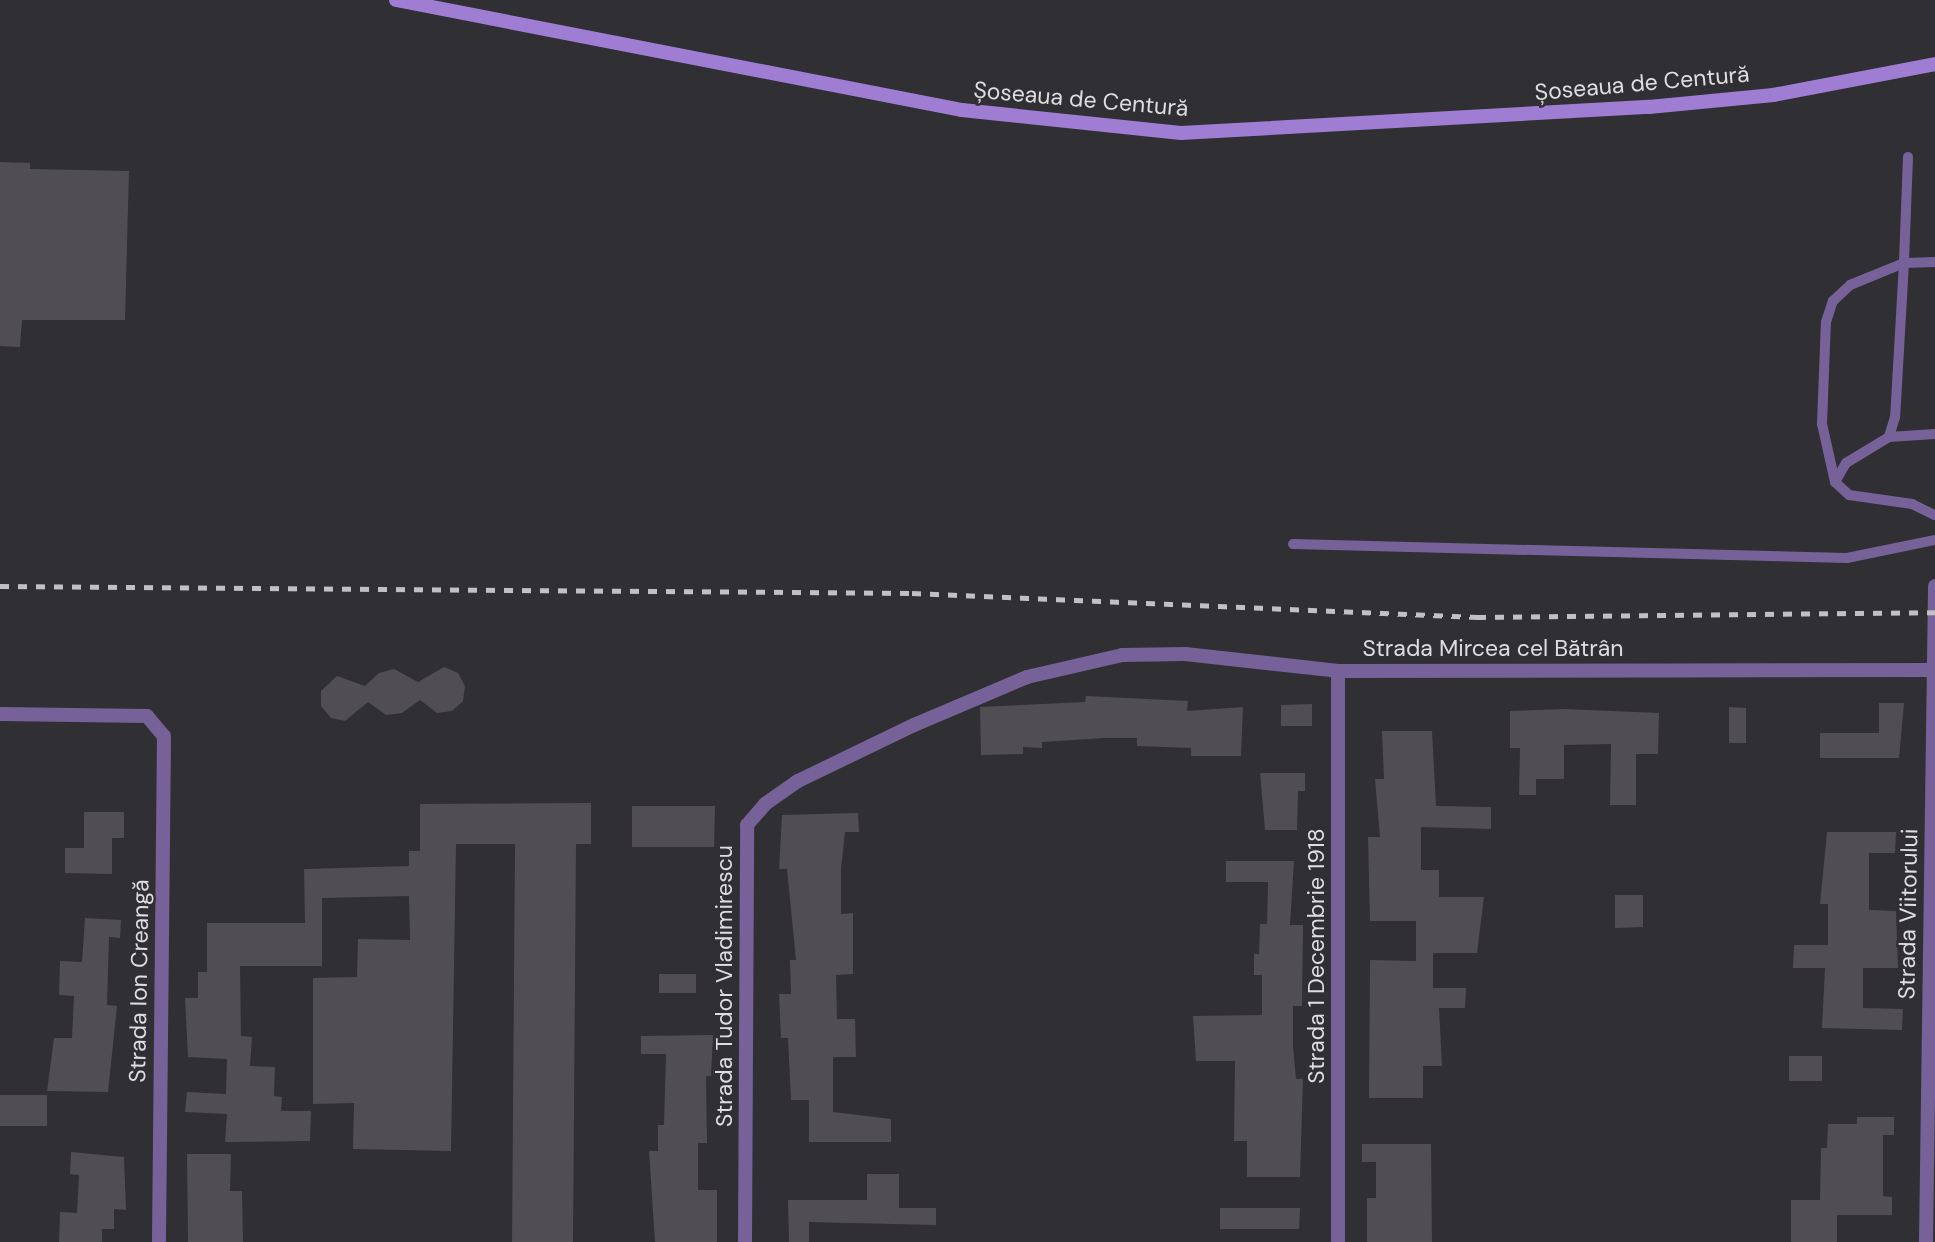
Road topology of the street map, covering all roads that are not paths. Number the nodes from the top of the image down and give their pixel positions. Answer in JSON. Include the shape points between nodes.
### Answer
{"nodes":[{"id":1,"x":396,"y":0,"type":"edge"},
{"id":2,"x":1935,"y":64,"type":"edge"},
{"id":3,"x":1908,"y":157,"type":"dead end"},
{"id":4,"x":1935,"y":262,"type":"edge"},
{"id":5,"x":1904,"y":263,"type":"junction"},
{"id":6,"x":1935,"y":434,"type":"edge"},
{"id":7,"x":1889,"y":437,"type":"junction"},
{"id":8,"x":1835,"y":482,"type":"junction"},
{"id":9,"x":1935,"y":515,"type":"edge"},
{"id":10,"x":1935,"y":540,"type":"edge"},
{"id":11,"x":1293,"y":544,"type":"dead end"},
{"id":12,"x":1935,"y":586,"type":"edge"},
{"id":13,"x":1054,"y":669,"type":"joint"},
{"id":14,"x":1935,"y":670,"type":"edge"},
{"id":15,"x":1338,"y":671,"type":"junction"},
{"id":16,"x":0,"y":714,"type":"edge"},
{"id":17,"x":159,"y":1242,"type":"edge"},
{"id":18,"x":746,"y":1242,"type":"edge"},
{"id":19,"x":1338,"y":1242,"type":"edge"},
{"id":20,"x":1926,"y":1242,"type":"edge"}],
"edges":[{"from":1,"to":2,"type":"main road","name":"Șoseaua de Centură","via":[[962,110],[1181,133],[1663,106],[1773,95]]},
{"from":3,"to":5,"type":"lane"},
{"from":4,"to":5,"type":"lane"},
{"from":5,"to":7,"type":"lane","via":[[1895,417]]},
{"from":5,"to":8,"type":"lane","via":[[1850,285],[1833,300],[1826,322],[1822,424]]},
{"from":6,"to":7,"type":"lane"},
{"from":7,"to":8,"type":"lane","via":[[1846,463]]},
{"from":8,"to":9,"type":"lane","via":[[1849,495],[1912,503]]},
{"from":10,"to":11,"type":"lane","via":[[1890,545],[1847,558]]},
{"from":12,"to":14,"type":"street","name":"Strada Viitorului"},
{"from":13,"to":15,"type":"street","name":"Strada Mircea cel Bătrân","via":[[1156,653]]},
{"from":13,"to":18,"type":"street","name":"Strada Tudor Vladimirescu","via":[[914,725],[798,781],[765,804],[747,825]]},
{"from":14,"to":15,"type":"street","name":"Strada Mircea cel Bătrân"},
{"from":14,"to":20,"type":"street","name":"Strada Viitorului"},
{"from":15,"to":19,"type":"street","name":"Strada 1 Decembrie 1918"},
{"from":16,"to":17,"type":"street","name":"Strada Ion Creangă","via":[[147,716],[164,736]]}]}
